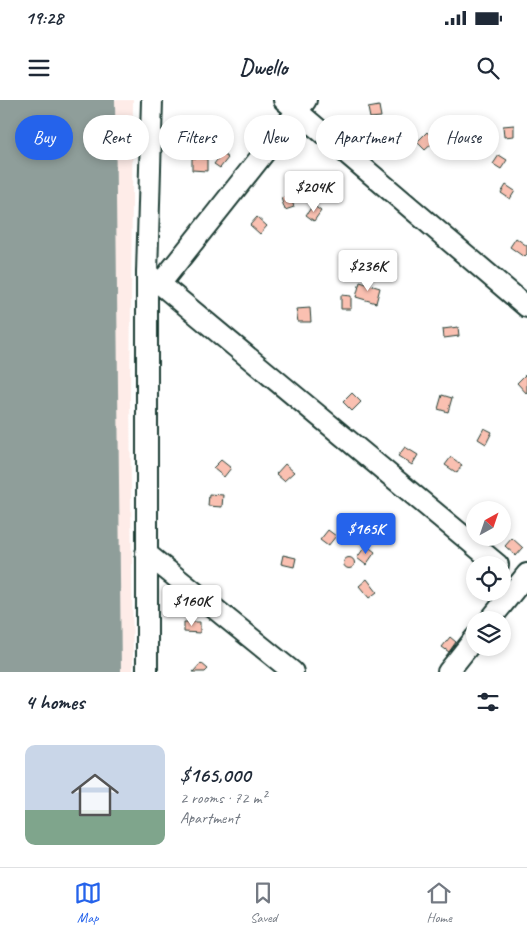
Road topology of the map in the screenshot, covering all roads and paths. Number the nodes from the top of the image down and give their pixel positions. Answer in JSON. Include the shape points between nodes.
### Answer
{"nodes":[{"id":1,"x":152,"y":100,"type":"edge"},
{"id":2,"x":295,"y":104,"type":"edge"},
{"id":3,"x":153,"y":278,"type":"junction"},
{"id":4,"x":527,"y":307,"type":"edge"},
{"id":5,"x":146,"y":553,"type":"junction"},
{"id":6,"x":487,"y":556,"type":"edge"},
{"id":7,"x":511,"y":573,"type":"edge"},
{"id":8,"x":525,"y":582,"type":"edge"},
{"id":9,"x":498,"y":611,"type":"edge"},
{"id":10,"x":466,"y":649,"type":"edge"},
{"id":11,"x":147,"y":672,"type":"edge"},
{"id":12,"x":293,"y":672,"type":"edge"},
{"id":13,"x":448,"y":672,"type":"edge"}],
"edges":[{"from":1,"to":3,"type":"street"},
{"from":2,"to":3,"type":"street"},
{"from":2,"to":4,"type":"street"},
{"from":3,"to":5,"type":"street"},
{"from":3,"to":6,"type":"street"},
{"from":5,"to":11,"type":"street"},
{"from":5,"to":12,"type":"street"},
{"from":7,"to":8,"type":"street"},
{"from":8,"to":9,"type":"street"},
{"from":10,"to":13,"type":"street"}]}
